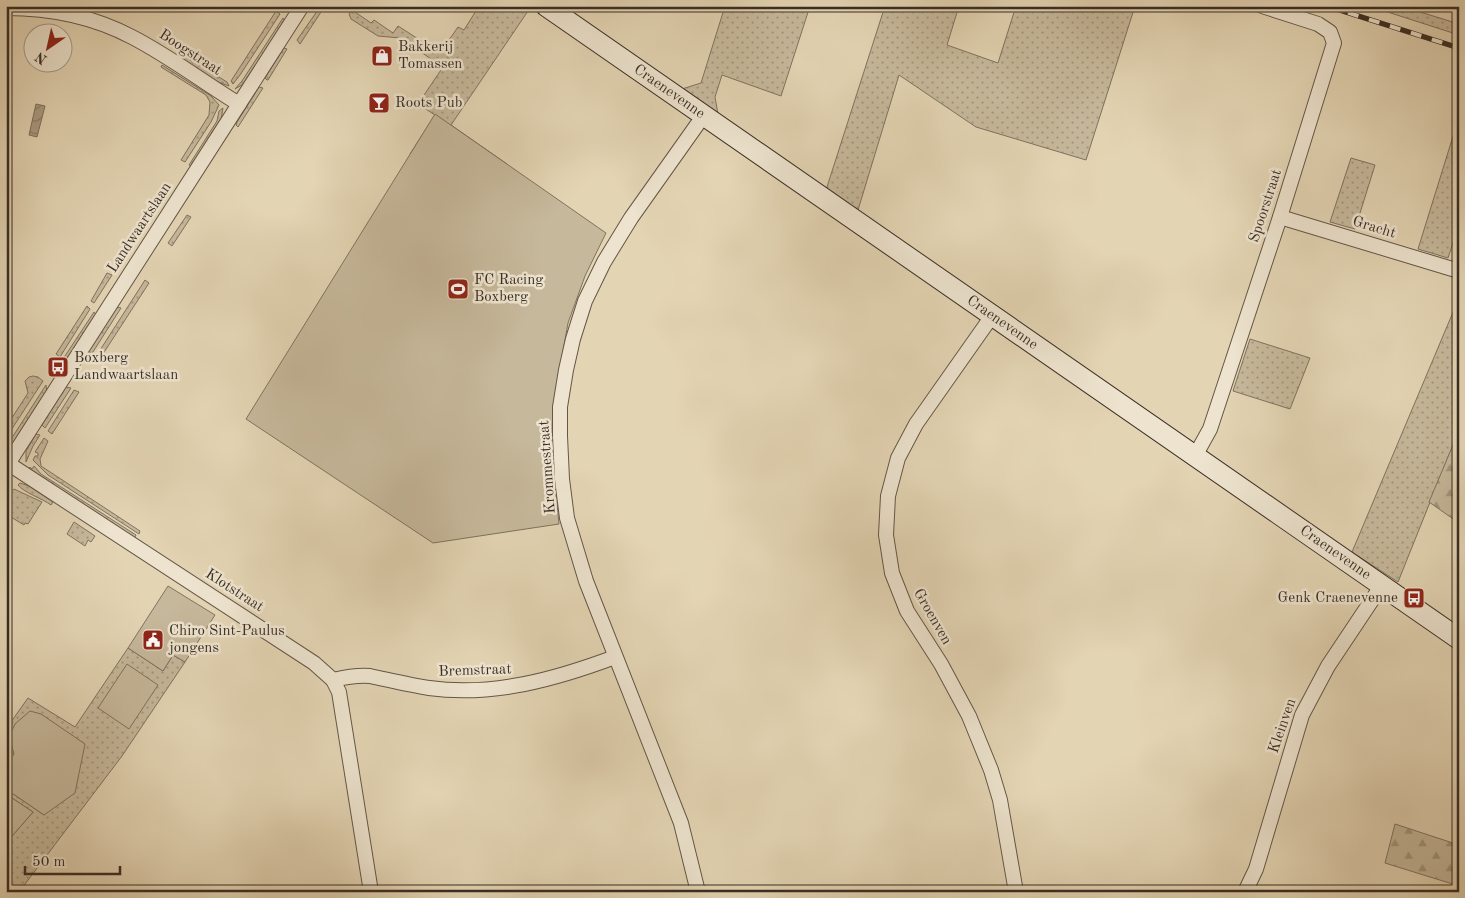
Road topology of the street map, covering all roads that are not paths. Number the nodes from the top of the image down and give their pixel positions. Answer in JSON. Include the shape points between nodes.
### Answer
{"nodes":[{"id":1,"x":302,"y":6,"type":"edge"},
{"id":2,"x":546,"y":6,"type":"edge"},
{"id":3,"x":1262,"y":6,"type":"edge"},
{"id":4,"x":6,"y":8,"type":"edge"},
{"id":5,"x":239,"y":104,"type":"junction"},
{"id":6,"x":704,"y":115,"type":"junction"},
{"id":7,"x":1280,"y":217,"type":"junction"},
{"id":8,"x":1459,"y":271,"type":"edge"},
{"id":9,"x":992,"y":316,"type":"junction"},
{"id":10,"x":1195,"y":456,"type":"junction"},
{"id":11,"x":7,"y":465,"type":"edge"},
{"id":12,"x":1382,"y":585,"type":"junction"},
{"id":13,"x":1459,"y":639,"type":"edge"},
{"id":14,"x":615,"y":657,"type":"junction"},
{"id":15,"x":333,"y":680,"type":"junction"},
{"id":16,"x":371,"y":892,"type":"edge"},
{"id":17,"x":698,"y":892,"type":"edge"},
{"id":18,"x":1016,"y":892,"type":"edge"},
{"id":19,"x":1245,"y":892,"type":"edge"}],
"edges":[{"from":1,"to":5,"type":"street","name":"Landwaartslaan"},
{"from":2,"to":6,"type":"street","name":"Craenevenne"},
{"from":3,"to":7,"type":"street","name":"Spoorstraat","via":[[1318,24],[1330,32],[1334,43]]},
{"from":4,"to":5,"type":"street","name":"Boogstraat","via":[[61,13],[116,30],[146,44]]},
{"from":5,"to":11,"type":"street","name":"Landwaartslaan"},
{"from":6,"to":9,"type":"street","name":"Craenevenne"},
{"from":6,"to":14,"type":"street","name":"Krommestraat","via":[[604,262],[585,301],[573,339],[560,406],[562,479],[567,518],[586,581]]},
{"from":7,"to":8,"type":"street","name":"Gracht"},
{"from":7,"to":10,"type":"street","name":"Spoorstraat","via":[[1210,429]]},
{"from":9,"to":10,"type":"street","name":"Craenevenne"},
{"from":9,"to":18,"type":"street","name":"Groenven","via":[[916,424],[898,458],[888,496],[886,536],[892,572],[907,611],[969,716],[991,770],[1000,800]]},
{"from":10,"to":12,"type":"street","name":"Craenevenne"},
{"from":11,"to":15,"type":"street","name":"Klotstraat","via":[[314,662]]},
{"from":12,"to":13,"type":"street","name":"Craenevenne"},
{"from":12,"to":19,"type":"street","name":"Kleinven","via":[[1328,666],[1302,715],[1256,869]]},
{"from":14,"to":15,"type":"street","name":"Bremstraat","via":[[550,679],[506,688],[430,688],[353,675]]},
{"from":14,"to":17,"type":"street","name":"Krommestraat","via":[[681,823]]},
{"from":15,"to":16,"type":"street","name":"Klotstraat","via":[[339,692]]}]}
